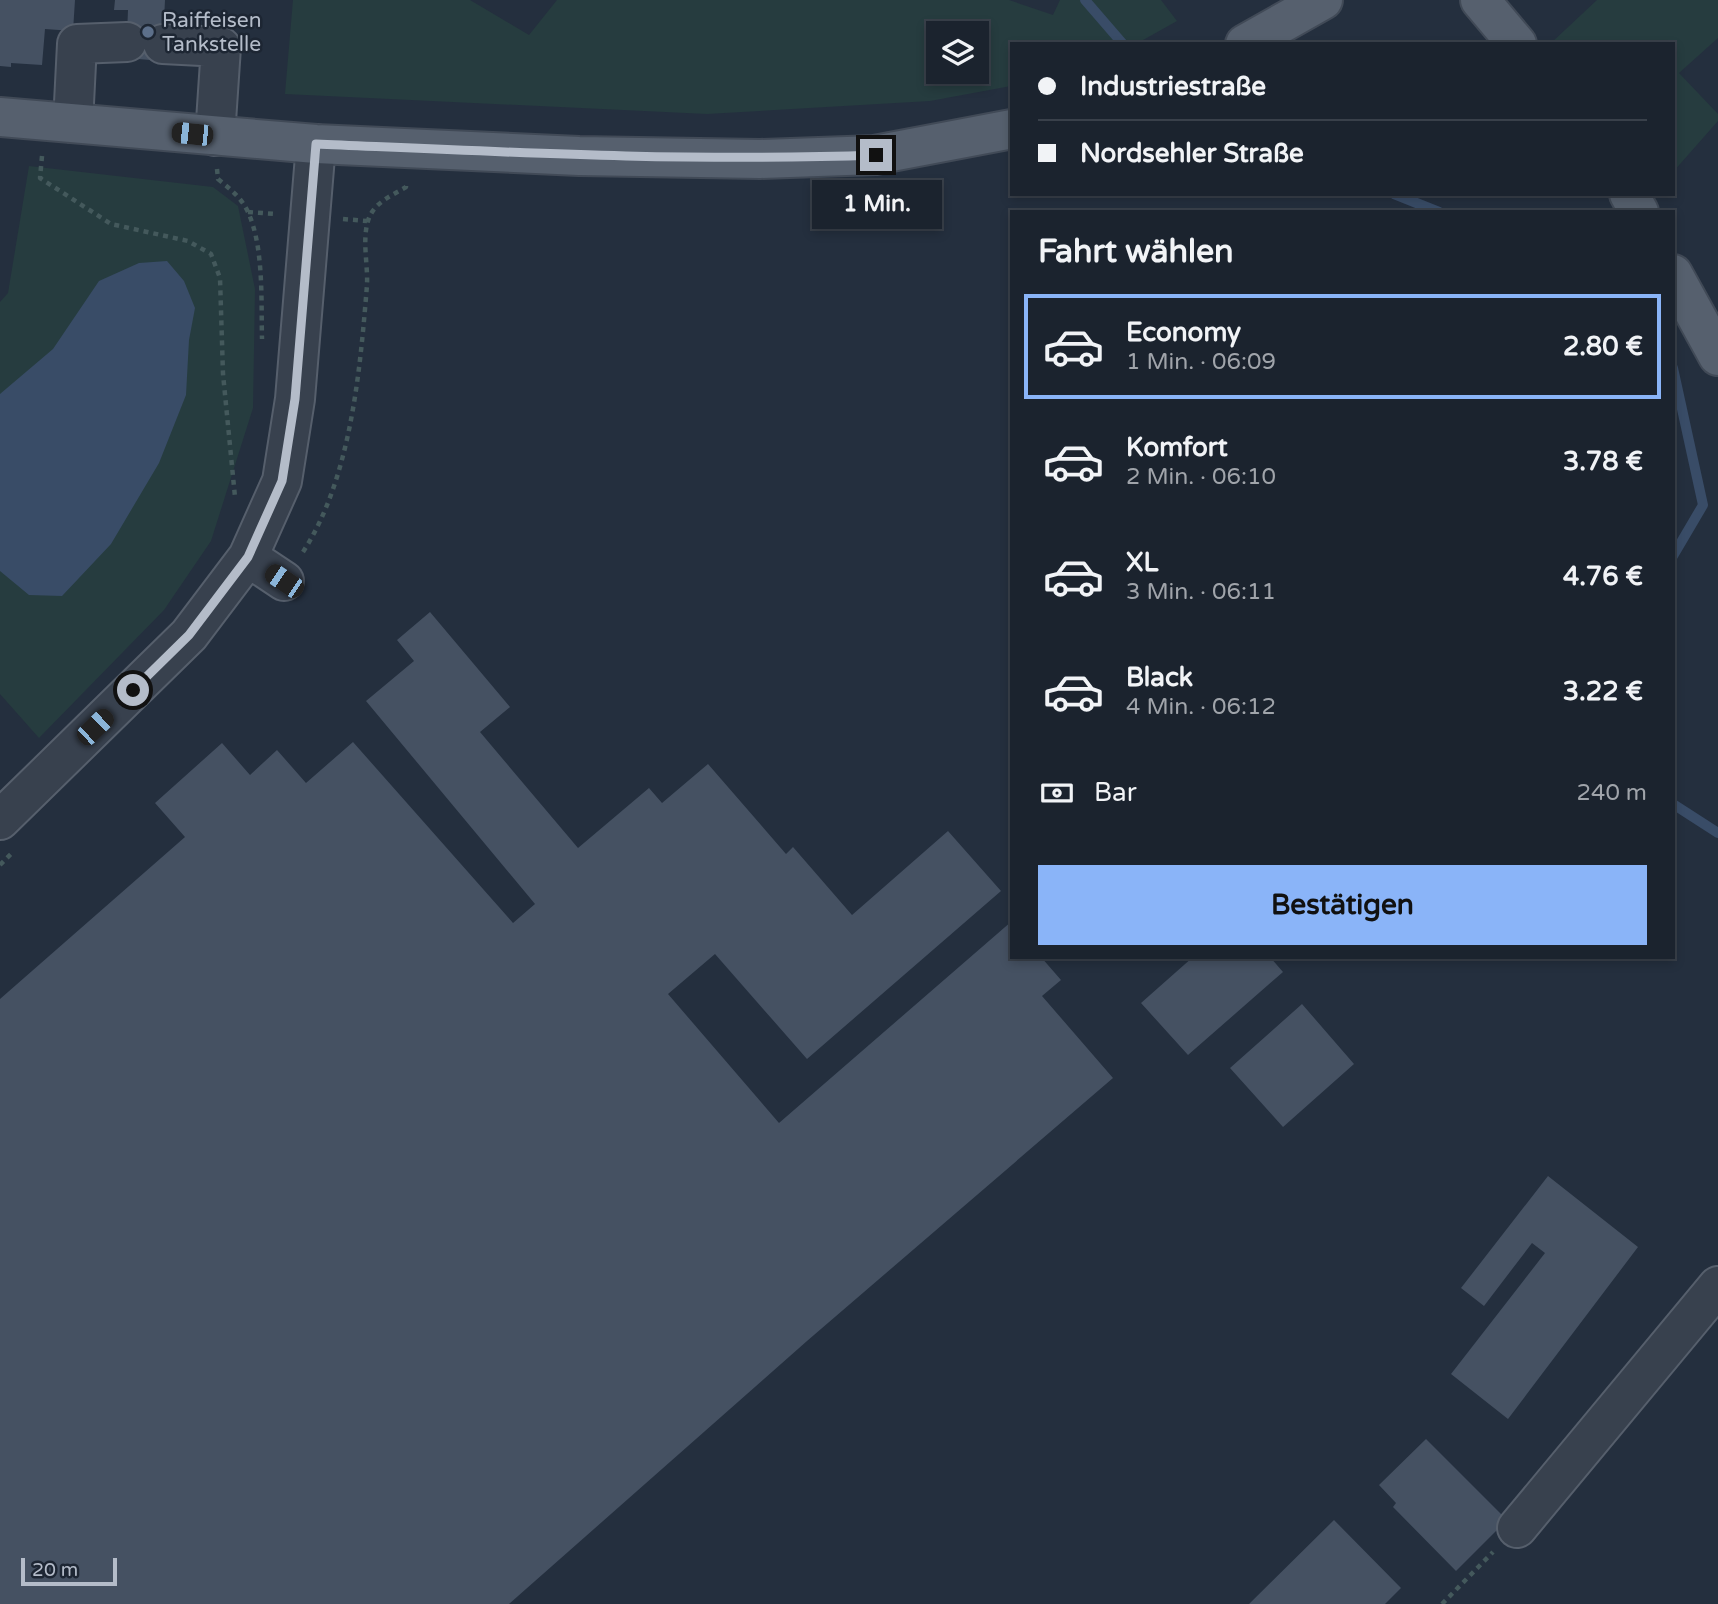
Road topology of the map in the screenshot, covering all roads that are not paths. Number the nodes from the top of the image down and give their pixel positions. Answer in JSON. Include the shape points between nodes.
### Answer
{"nodes":[{"id":1,"x":1323,"y":0,"type":"edge"},
{"id":2,"x":1480,"y":0,"type":"edge"},
{"id":3,"x":1249,"y":42,"type":"edge"},
{"id":4,"x":1515,"y":42,"type":"edge"},
{"id":5,"x":0,"y":117,"type":"edge"},
{"id":6,"x":59,"y":122,"type":"junction"},
{"id":7,"x":1010,"y":130,"type":"edge"},
{"id":8,"x":215,"y":136,"type":"junction"},
{"id":9,"x":316,"y":144,"type":"junction"},
{"id":10,"x":1675,"y":278,"type":"edge"},
{"id":11,"x":1718,"y":356,"type":"edge"},
{"id":12,"x":248,"y":557,"type":"junction"},
{"id":13,"x":284,"y":581,"type":"road end"},
{"id":14,"x":0,"y":820,"type":"edge"},
{"id":15,"x":1718,"y":1286,"type":"edge"},
{"id":16,"x":1517,"y":1528,"type":"road end"}],
"edges":[{"from":1,"to":3,"type":"main road"},
{"from":2,"to":4,"type":"main road"},
{"from":5,"to":6,"type":"main road"},
{"from":6,"to":8,"type":"main road"},
{"from":6,"to":8,"type":"street","via":[[77,44],[221,47]]},
{"from":7,"to":9,"type":"main road","via":[[876,155],[760,159]]},
{"from":8,"to":9,"type":"main road"},
{"from":9,"to":12,"type":"street","via":[[295,399],[282,481]]},
{"from":10,"to":11,"type":"main road"},
{"from":12,"to":13,"type":"street"},
{"from":12,"to":14,"type":"street","via":[[189,635]]},
{"from":15,"to":16,"type":"street"}]}
